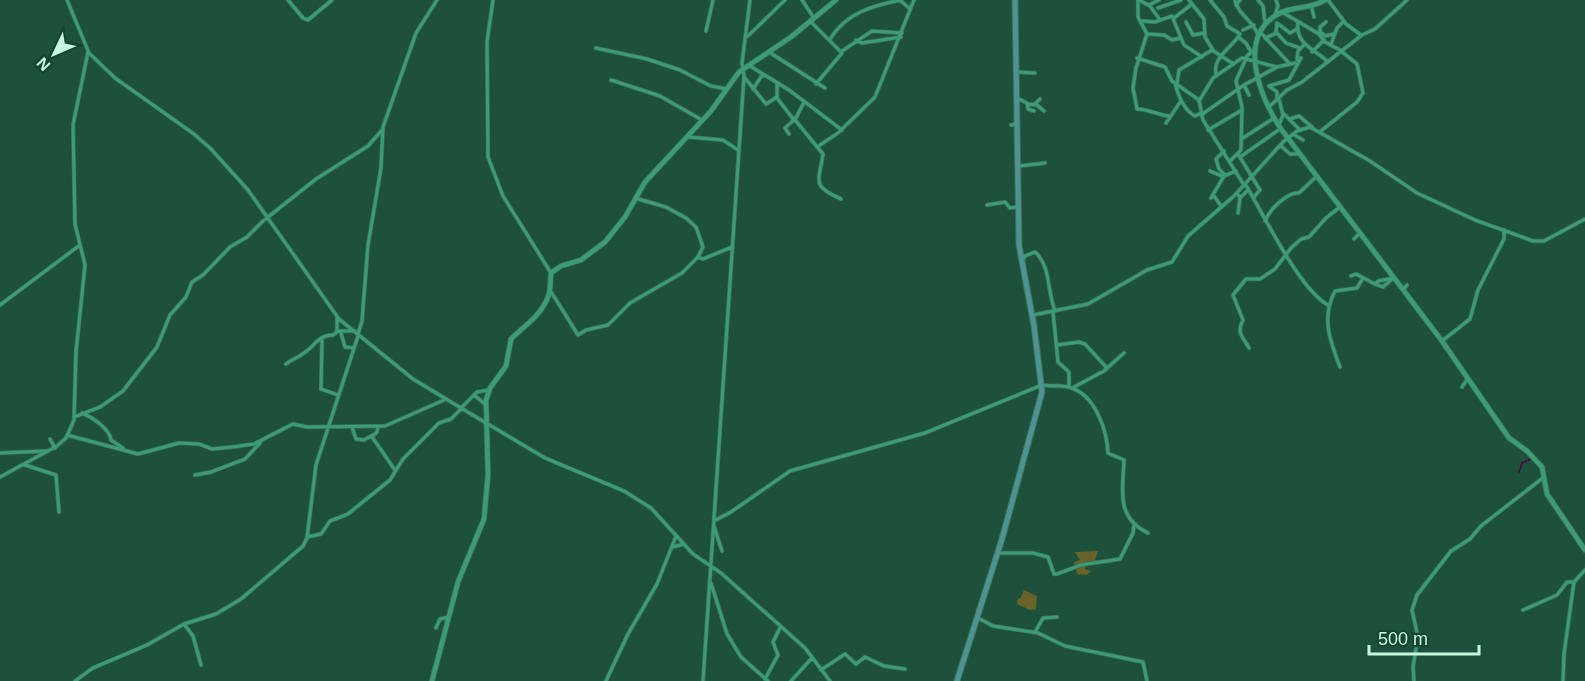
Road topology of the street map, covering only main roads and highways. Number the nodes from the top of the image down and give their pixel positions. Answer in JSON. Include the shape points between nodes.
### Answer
{"nodes":[{"id":1,"x":1015,"y":0,"type":"edge"},
{"id":2,"x":957,"y":681,"type":"edge"}],
"edges":[{"from":1,"to":2,"type":"main road","via":[[1018,207],[1022,262],[1042,385],[998,553]]}]}
